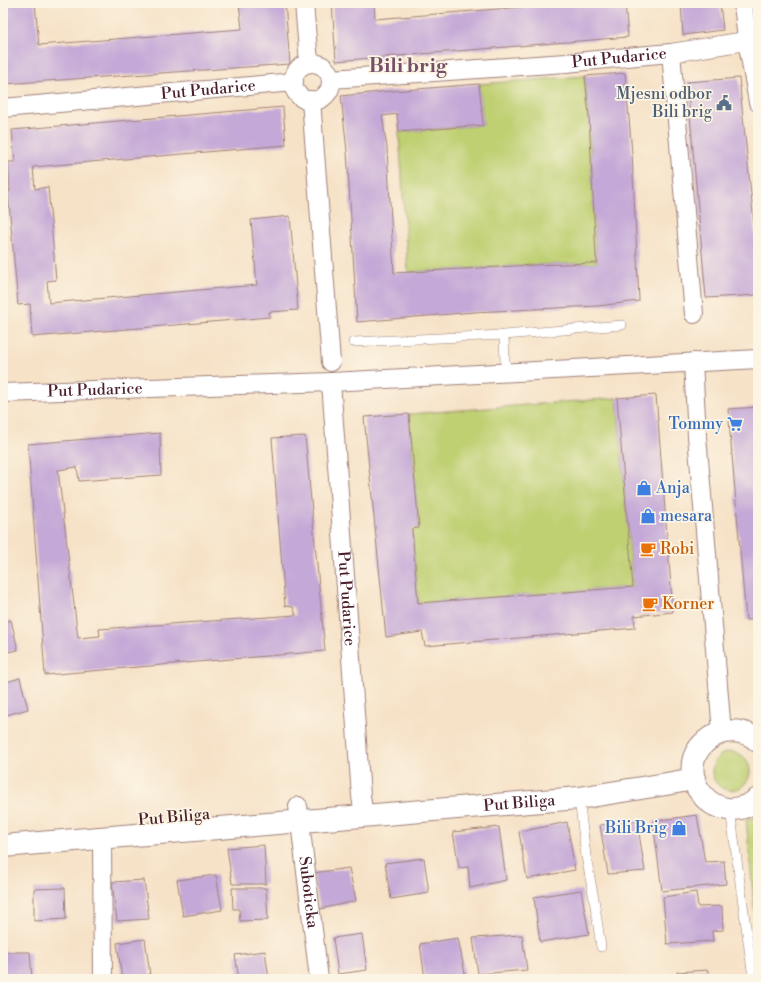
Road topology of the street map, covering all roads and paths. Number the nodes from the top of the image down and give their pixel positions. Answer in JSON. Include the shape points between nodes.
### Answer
{"nodes":[{"id":1,"x":304,"y":3,"type":"edge"},
{"id":2,"x":743,"y":3,"type":"edge"},
{"id":3,"x":752,"y":39,"type":"edge"},
{"id":4,"x":671,"y":53,"type":"junction"},
{"id":5,"x":308,"y":63,"type":"junction"},
{"id":6,"x":331,"y":79,"type":"junction"},
{"id":7,"x":294,"y":82,"type":"junction"},
{"id":8,"x":311,"y":100,"type":"junction"},
{"id":9,"x":758,"y":102,"type":"edge"},
{"id":10,"x":3,"y":108,"type":"edge"},
{"id":11,"x":694,"y":314,"type":"dead end"},
{"id":12,"x":622,"y":325,"type":"dead end"},
{"id":13,"x":504,"y":335,"type":"junction"},
{"id":14,"x":353,"y":342,"type":"dead end"},
{"id":15,"x":758,"y":359,"type":"edge"},
{"id":16,"x":331,"y":362,"type":"dead end"},
{"id":17,"x":693,"y":362,"type":"junction"},
{"id":18,"x":507,"y":372,"type":"junction"},
{"id":19,"x":331,"y":382,"type":"junction"},
{"id":20,"x":3,"y":393,"type":"edge"},
{"id":21,"x":722,"y":732,"type":"junction"},
{"id":22,"x":758,"y":741,"type":"edge"},
{"id":23,"x":694,"y":779,"type":"junction"},
{"id":24,"x":579,"y":798,"type":"junction"},
{"id":25,"x":758,"y":800,"type":"edge"},
{"id":26,"x":730,"y":809,"type":"junction"},
{"id":27,"x":299,"y":814,"type":"junction"},
{"id":28,"x":354,"y":817,"type":"junction"},
{"id":29,"x":3,"y":831,"type":"edge"},
{"id":30,"x":102,"y":838,"type":"junction"},
{"id":31,"x":3,"y":846,"type":"edge"},
{"id":32,"x":601,"y":947,"type":"dead end"},
{"id":33,"x":753,"y":978,"type":"dead end"},
{"id":34,"x":103,"y":979,"type":"edge"},
{"id":35,"x":319,"y":979,"type":"edge"}],
"edges":[{"from":1,"to":5,"type":"street"},
{"from":2,"to":3,"type":"street"},
{"from":3,"to":4,"type":"street"},
{"from":3,"to":9,"type":"street"},
{"from":4,"to":6,"type":"street","name":"Put Pudarice"},
{"from":4,"to":11,"type":"street","name":"Put Pudarice"},
{"from":5,"to":6,"type":"street","via":[[325,68]]},
{"from":5,"to":7,"type":"street","via":[[298,70]]},
{"from":6,"to":8,"type":"street","via":[[331,85],[325,95],[320,99]]},
{"from":7,"to":8,"type":"street","via":[[299,94]]},
{"from":7,"to":10,"type":"street","name":"Put Pudarice"},
{"from":8,"to":16,"type":"street"},
{"from":12,"to":13,"type":"lane"},
{"from":13,"to":14,"type":"lane"},
{"from":13,"to":18,"type":"lane"},
{"from":15,"to":17,"type":"street","name":"Put Pudarice"},
{"from":17,"to":18,"type":"street","name":"Put Pudarice"},
{"from":17,"to":21,"type":"street"},
{"from":18,"to":19,"type":"street","name":"Put Pudarice"},
{"from":19,"to":20,"type":"street","name":"Put Pudarice"},
{"from":19,"to":28,"type":"street","name":"Put Pudarice","via":[[361,796]]},
{"from":21,"to":22,"type":"street","via":[[744,733]]},
{"from":21,"to":23,"type":"street","via":[[711,737],[696,755]]},
{"from":23,"to":24,"type":"street","name":"Put Biliga"},
{"from":23,"to":26,"type":"street","via":[[698,791],[706,800],[717,807]]},
{"from":24,"to":28,"type":"street","name":"Put Biliga"},
{"from":24,"to":32,"type":"lane"},
{"from":25,"to":26,"type":"street","via":[[741,809]]},
{"from":26,"to":33,"type":"lane"},
{"from":27,"to":28,"type":"street","name":"Put Biliga"},
{"from":27,"to":29,"type":"street","name":"Put Biliga"},
{"from":27,"to":30,"type":"street","name":"Put Biliga"},
{"from":27,"to":35,"type":"street","name":"Suboticka"},
{"from":30,"to":31,"type":"street","name":"Put Biliga"},
{"from":30,"to":34,"type":"street"}]}
